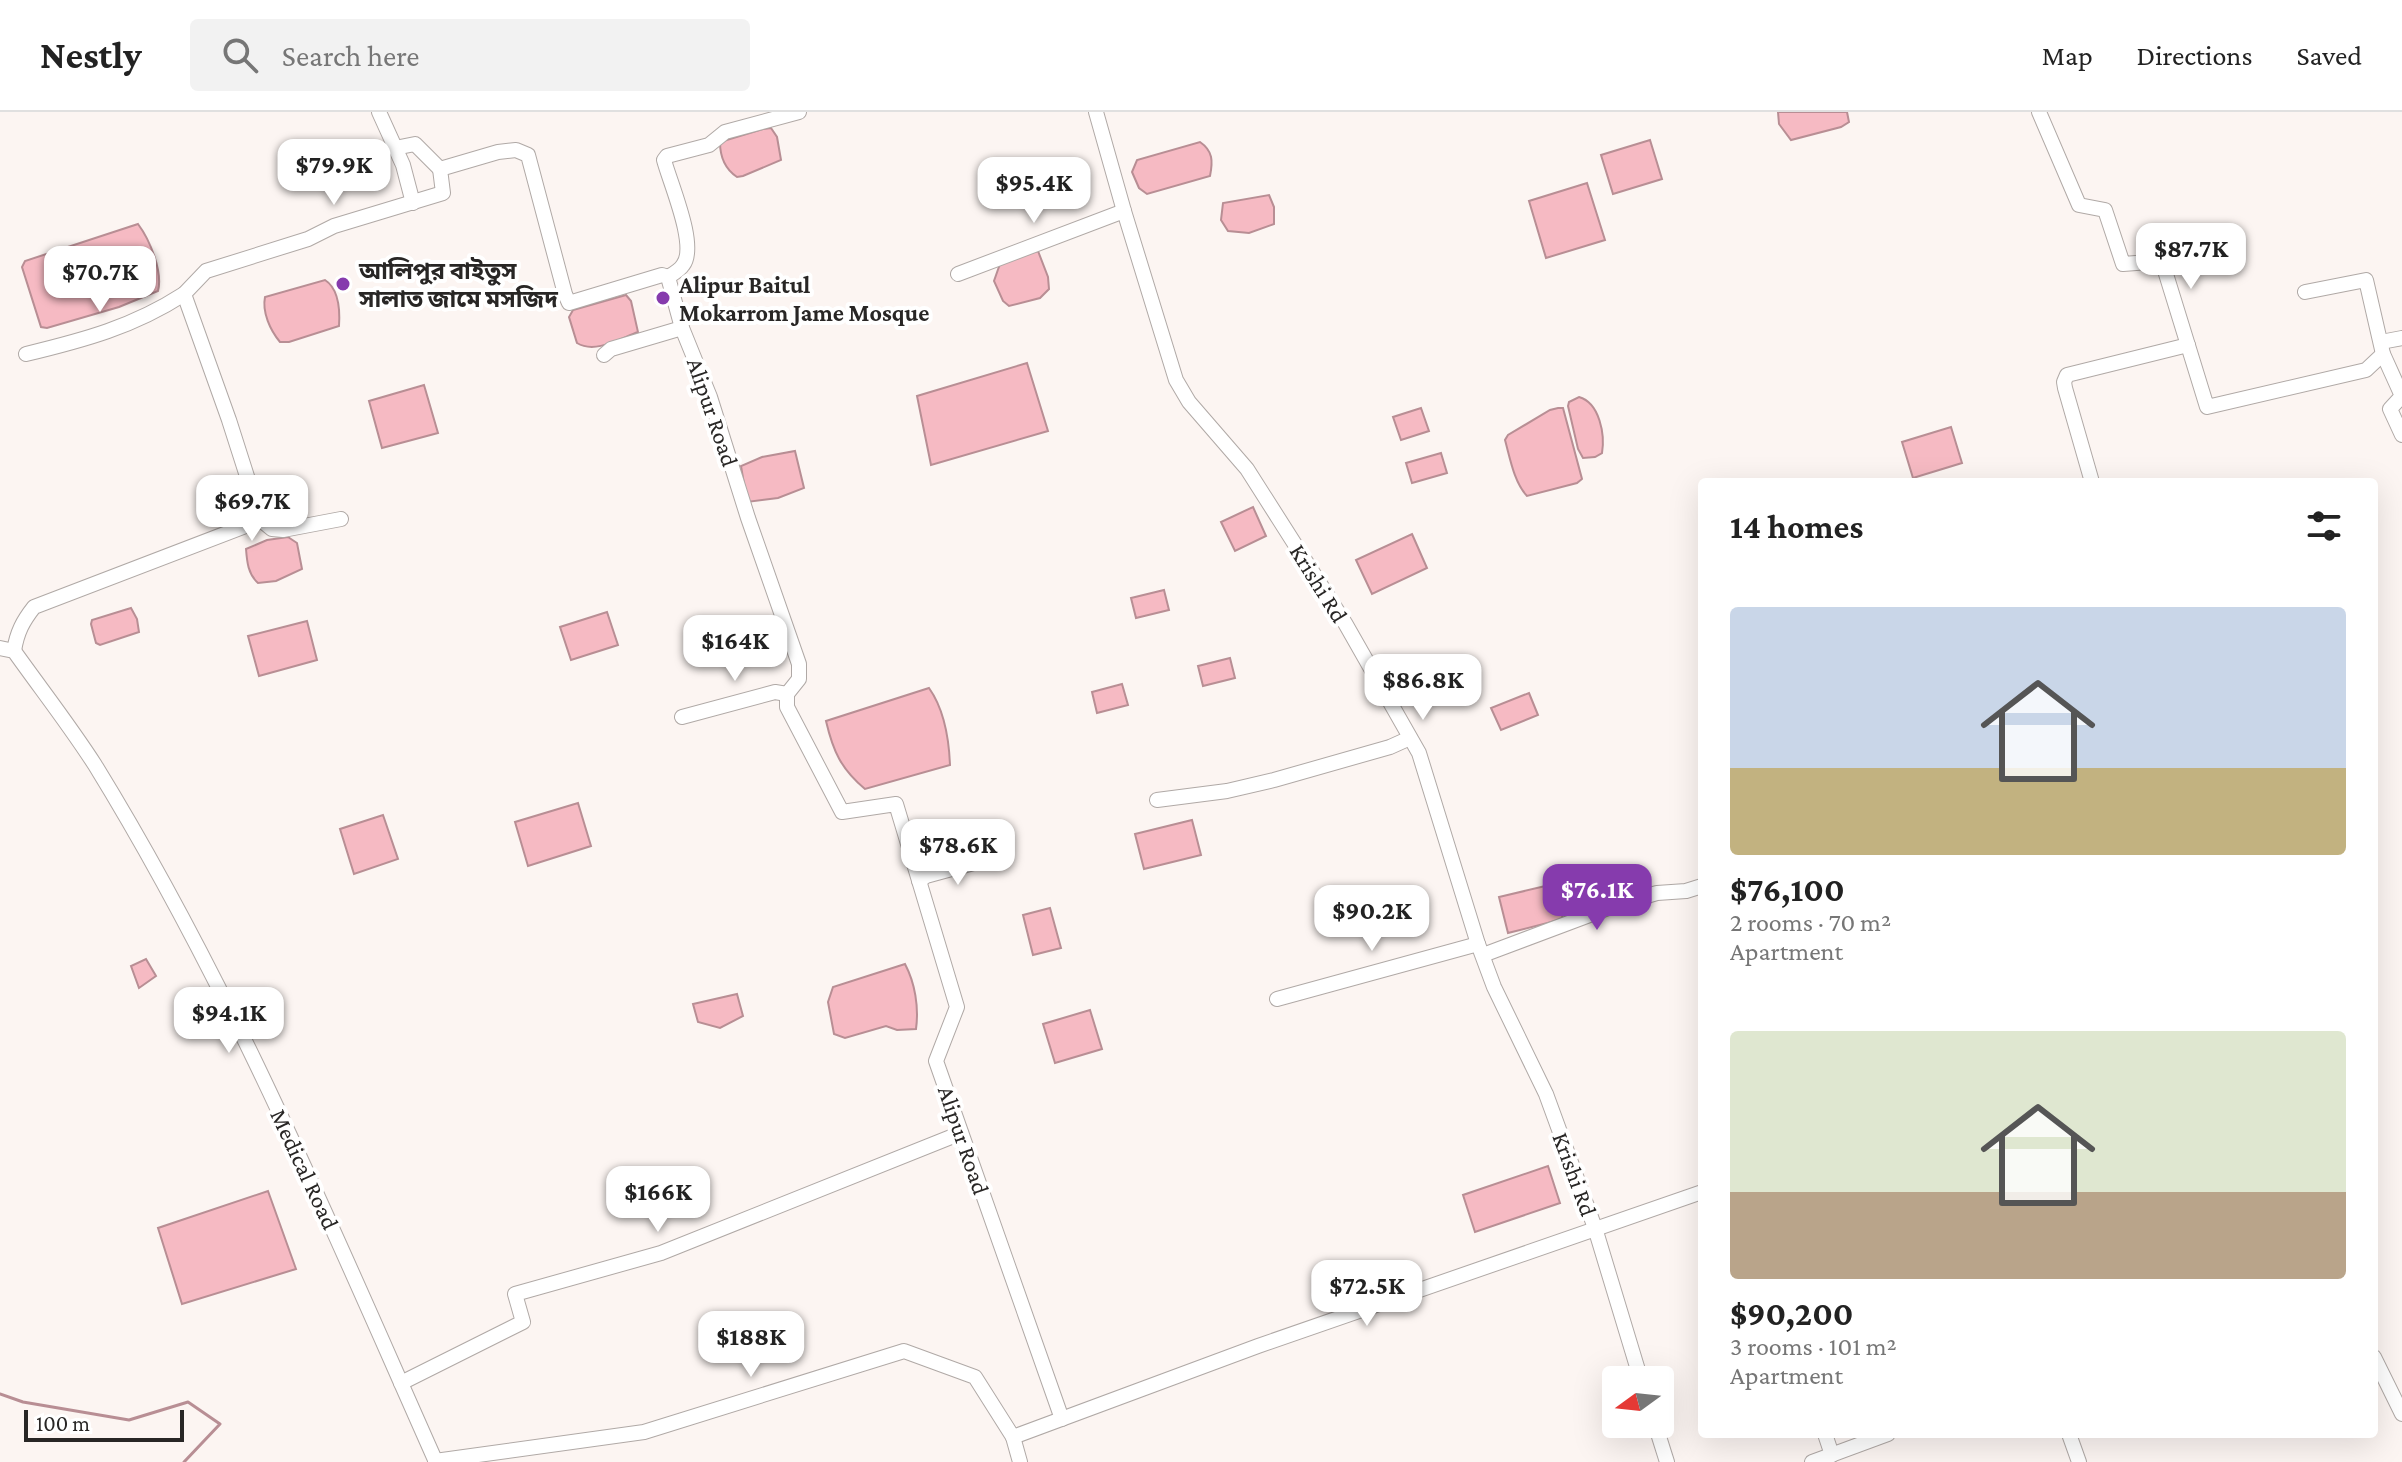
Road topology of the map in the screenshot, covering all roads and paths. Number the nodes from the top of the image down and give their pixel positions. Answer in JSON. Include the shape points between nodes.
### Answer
{"nodes":[{"id":1,"x":379,"y":112,"type":"edge"},
{"id":2,"x":799,"y":112,"type":"edge"},
{"id":3,"x":1096,"y":112,"type":"edge"},
{"id":4,"x":2039,"y":112,"type":"edge"},
{"id":5,"x":395,"y":148,"type":"junction"},
{"id":6,"x":440,"y":169,"type":"junction"},
{"id":7,"x":413,"y":203,"type":"junction"},
{"id":8,"x":1124,"y":211,"type":"junction"},
{"id":9,"x":958,"y":274,"type":"dead end"},
{"id":10,"x":668,"y":277,"type":"junction"},
{"id":11,"x":2305,"y":292,"type":"dead end"},
{"id":12,"x":184,"y":294,"type":"junction"},
{"id":13,"x":682,"y":328,"type":"junction"},
{"id":14,"x":2402,"y":338,"type":"edge"},
{"id":15,"x":2188,"y":345,"type":"junction"},
{"id":16,"x":2382,"y":348,"type":"junction"},
{"id":17,"x":26,"y":354,"type":"dead end"},
{"id":18,"x":604,"y":355,"type":"dead end"},
{"id":19,"x":2402,"y":435,"type":"edge"},
{"id":20,"x":2091,"y":478,"type":"edge"},
{"id":21,"x":341,"y":519,"type":"dead end"},
{"id":22,"x":261,"y":520,"type":"junction"},
{"id":23,"x":7,"y":650,"type":"edge"},
{"id":24,"x":787,"y":694,"type":"junction"},
{"id":25,"x":682,"y":717,"type":"dead end"},
{"id":26,"x":1410,"y":738,"type":"junction"},
{"id":27,"x":1157,"y":800,"type":"dead end"},
{"id":28,"x":981,"y":861,"type":"dead end"},
{"id":29,"x":919,"y":881,"type":"junction"},
{"id":30,"x":1698,"y":887,"type":"edge"},
{"id":31,"x":1480,"y":950,"type":"junction"},
{"id":32,"x":1277,"y":999,"type":"dead end"},
{"id":33,"x":961,"y":1133,"type":"junction"},
{"id":34,"x":1698,"y":1193,"type":"edge"},
{"id":35,"x":1595,"y":1228,"type":"junction"},
{"id":36,"x":2378,"y":1365,"type":"edge"},
{"id":37,"x":1637,"y":1366,"type":"edge"},
{"id":38,"x":401,"y":1383,"type":"junction"},
{"id":39,"x":2402,"y":1414,"type":"edge"},
{"id":40,"x":1062,"y":1419,"type":"junction"},
{"id":41,"x":1013,"y":1437,"type":"junction"},
{"id":42,"x":1659,"y":1438,"type":"edge"},
{"id":43,"x":1826,"y":1438,"type":"edge"},
{"id":44,"x":1877,"y":1438,"type":"edge"},
{"id":45,"x":2070,"y":1438,"type":"edge"},
{"id":46,"x":1832,"y":1455,"type":"junction"},
{"id":47,"x":436,"y":1461,"type":"edge"},
{"id":48,"x":1020,"y":1462,"type":"edge"},
{"id":49,"x":1667,"y":1462,"type":"edge"},
{"id":50,"x":1812,"y":1462,"type":"edge"},
{"id":51,"x":2079,"y":1462,"type":"edge"}],
"edges":[{"from":1,"to":5,"type":"street"},
{"from":2,"to":10,"type":"street","via":[[725,132],[709,145],[667,156],[664,164],[689,252],[684,265]]},
{"from":3,"to":8,"type":"street","name":"Krishi Rd"},
{"from":4,"to":15,"type":"street","via":[[2079,205],[2105,210],[2123,264],[2162,261]]},
{"from":5,"to":6,"type":"street","via":[[415,144]]},
{"from":5,"to":7,"type":"street"},
{"from":6,"to":7,"type":"street","via":[[443,193]]},
{"from":6,"to":10,"type":"street","via":[[498,152],[528,155],[569,303]]},
{"from":7,"to":12,"type":"street","via":[[206,271]]},
{"from":8,"to":9,"type":"street"},
{"from":8,"to":26,"type":"street","name":"Krishi Rd","via":[[1176,380],[1247,469],[1345,623]]},
{"from":10,"to":13,"type":"street","name":"Alipur Road"},
{"from":11,"to":16,"type":"street","via":[[2366,280]]},
{"from":12,"to":17,"type":"street","via":[[160,310],[91,338]]},
{"from":12,"to":22,"type":"street"},
{"from":13,"to":18,"type":"street"},
{"from":13,"to":24,"type":"street","name":"Alipur Road","via":[[799,664],[799,679]]},
{"from":14,"to":16,"type":"street"},
{"from":15,"to":16,"type":"street","via":[[2207,407],[2366,370]]},
{"from":15,"to":20,"type":"street","via":[[2067,375],[2065,388]]},
{"from":16,"to":19,"type":"street","via":[[2402,396],[2390,409]]},
{"from":21,"to":22,"type":"street","via":[[283,530]]},
{"from":22,"to":23,"type":"street","via":[[34,607]]},
{"from":23,"to":38,"type":"street","name":"Medical Road","via":[[93,763],[173,900],[306,1167]]},
{"from":24,"to":25,"type":"street","via":[[775,692]]},
{"from":24,"to":29,"type":"street","name":"Alipur Road","via":[[793,723],[842,812],[896,804]]},
{"from":26,"to":27,"type":"street","via":[[1274,780]]},
{"from":26,"to":31,"type":"street","name":"Krishi Rd"},
{"from":28,"to":29,"type":"street"},
{"from":29,"to":33,"type":"street","name":"Alipur Road","via":[[957,1007],[936,1061]]},
{"from":30,"to":31,"type":"street","via":[[1657,893]]},
{"from":31,"to":32,"type":"street"},
{"from":31,"to":35,"type":"street","name":"Krishi Rd","via":[[1546,1094]]},
{"from":33,"to":38,"type":"street","via":[[661,1253],[515,1294],[523,1322]]},
{"from":33,"to":40,"type":"street","name":"Alipur Road"},
{"from":34,"to":35,"type":"street"},
{"from":35,"to":37,"type":"street","name":"Krishi Rd"},
{"from":35,"to":40,"type":"street"},
{"from":36,"to":39,"type":"street"},
{"from":38,"to":47,"type":"street","name":"Medical Road"},
{"from":40,"to":41,"type":"street"},
{"from":41,"to":47,"type":"street","via":[[975,1377],[904,1351],[644,1432]]},
{"from":41,"to":48,"type":"street"},
{"from":42,"to":49,"type":"street"},
{"from":43,"to":46,"type":"street"},
{"from":44,"to":46,"type":"street"},
{"from":45,"to":51,"type":"street"},
{"from":46,"to":50,"type":"street"}]}
